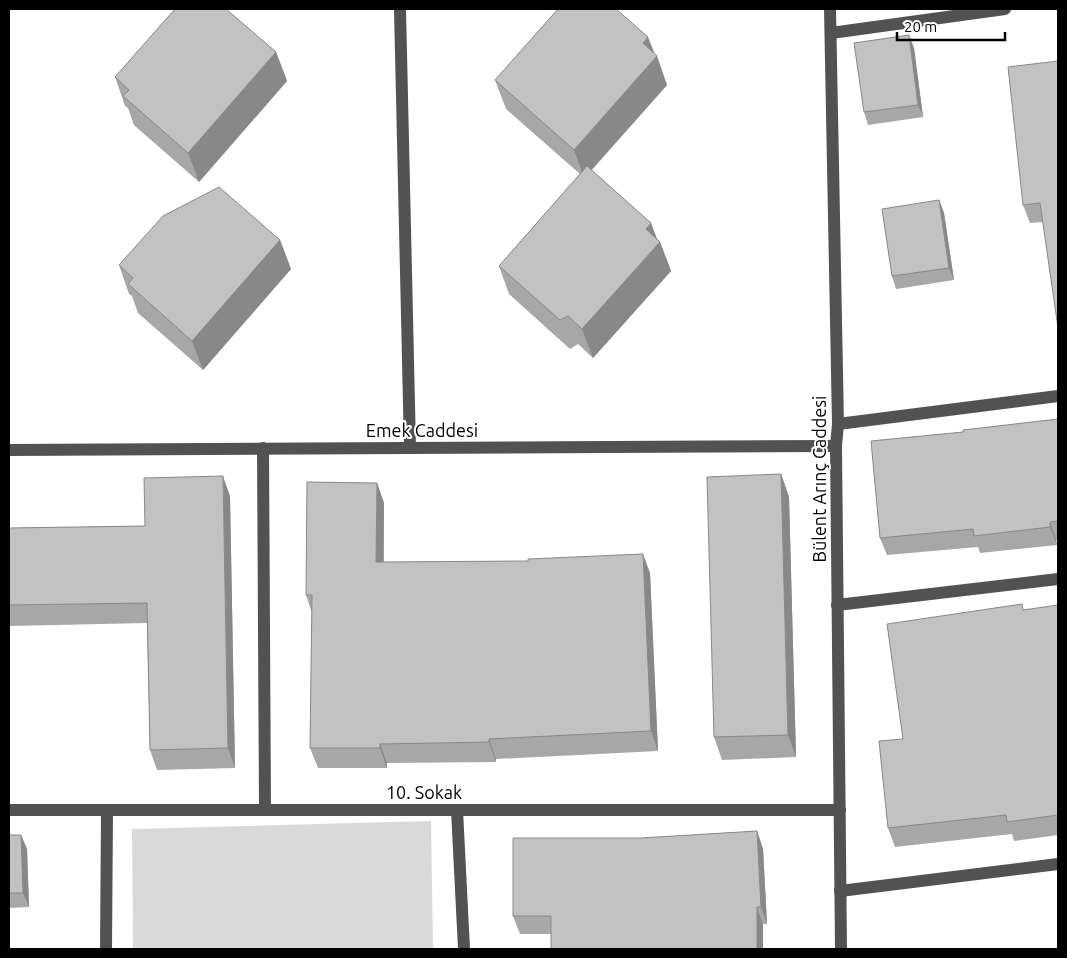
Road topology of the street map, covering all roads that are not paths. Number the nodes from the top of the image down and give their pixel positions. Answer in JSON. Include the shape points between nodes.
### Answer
{"nodes":[{"id":1,"x":400,"y":9,"type":"edge"},
{"id":2,"x":830,"y":9,"type":"edge"},
{"id":3,"x":1005,"y":9,"type":"edge"},
{"id":4,"x":831,"y":32,"type":"junction"},
{"id":5,"x":1058,"y":396,"type":"edge"},
{"id":6,"x":838,"y":424,"type":"junction"},
{"id":7,"x":836,"y":446,"type":"junction"},
{"id":8,"x":263,"y":448,"type":"junction"},
{"id":9,"x":410,"y":448,"type":"junction"},
{"id":10,"x":9,"y":450,"type":"edge"},
{"id":11,"x":1058,"y":579,"type":"edge"},
{"id":12,"x":837,"y":605,"type":"junction"},
{"id":13,"x":9,"y":810,"type":"edge"},
{"id":14,"x":107,"y":810,"type":"junction"},
{"id":15,"x":265,"y":810,"type":"junction"},
{"id":16,"x":457,"y":810,"type":"junction"},
{"id":17,"x":840,"y":810,"type":"junction"},
{"id":18,"x":1058,"y":864,"type":"edge"},
{"id":19,"x":840,"y":891,"type":"junction"},
{"id":20,"x":106,"y":949,"type":"edge"},
{"id":21,"x":464,"y":949,"type":"edge"},
{"id":22,"x":841,"y":949,"type":"edge"}],
"edges":[{"from":1,"to":9,"type":"street"},
{"from":2,"to":4,"type":"street","name":"Bülent Arınç Caddesi"},
{"from":3,"to":4,"type":"street"},
{"from":4,"to":6,"type":"street","name":"Bülent Arınç Caddesi"},
{"from":5,"to":6,"type":"street"},
{"from":6,"to":7,"type":"street","name":"Bülent Arınç Caddesi"},
{"from":7,"to":9,"type":"street","name":"Emek Caddesi"},
{"from":7,"to":12,"type":"street","name":"Bülent Arınç Caddesi"},
{"from":8,"to":9,"type":"street","name":"Emek Caddesi"},
{"from":8,"to":10,"type":"street","name":"Emek Caddesi"},
{"from":8,"to":15,"type":"street"},
{"from":11,"to":12,"type":"street"},
{"from":12,"to":17,"type":"street","name":"Bülent Arınç Caddesi"},
{"from":13,"to":14,"type":"street","name":"10. Sokak"},
{"from":14,"to":15,"type":"street","name":"10. Sokak"},
{"from":14,"to":20,"type":"street"},
{"from":15,"to":16,"type":"street","name":"10. Sokak"},
{"from":16,"to":17,"type":"street","name":"10. Sokak"},
{"from":16,"to":21,"type":"street"},
{"from":17,"to":19,"type":"street","name":"Bülent Arınç Caddesi"},
{"from":18,"to":19,"type":"street"},
{"from":19,"to":22,"type":"street","name":"Bülent Arınç Caddesi"}]}
